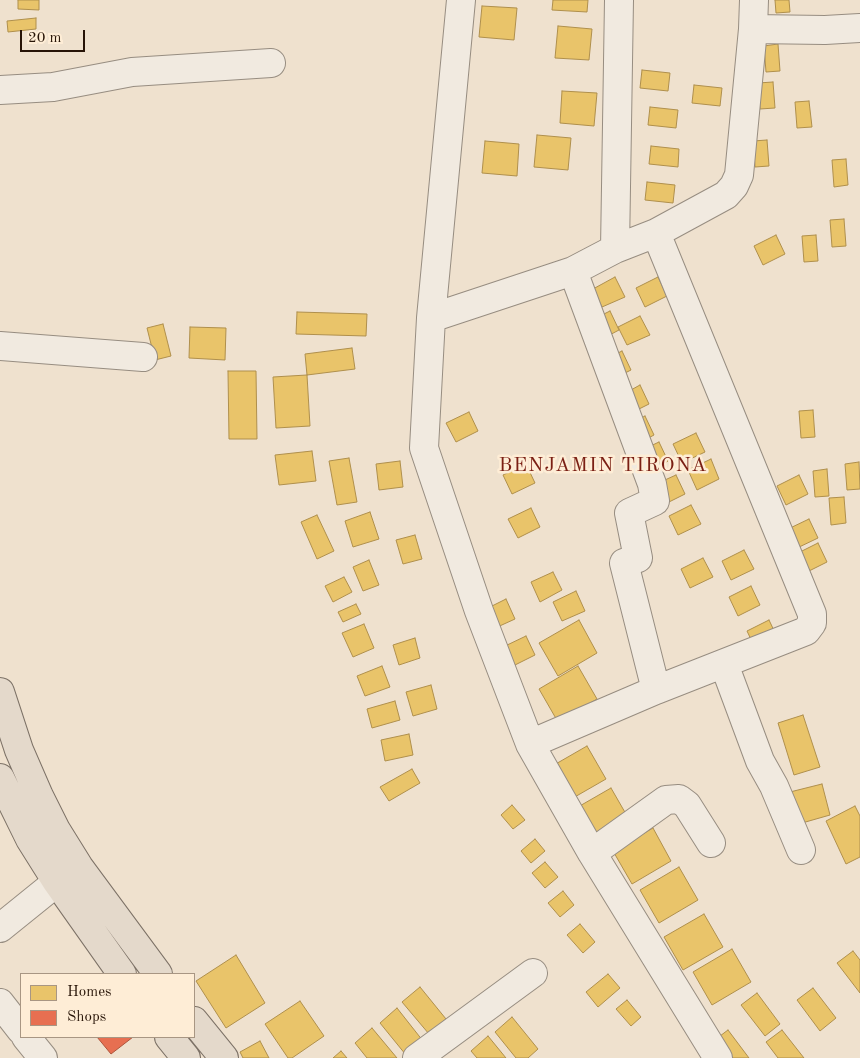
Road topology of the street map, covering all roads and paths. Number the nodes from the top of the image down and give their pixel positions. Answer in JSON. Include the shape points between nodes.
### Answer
{"nodes":[{"id":1,"x":461,"y":0,"type":"edge"},
{"id":2,"x":619,"y":0,"type":"edge"},
{"id":3,"x":754,"y":0,"type":"edge"},
{"id":4,"x":860,"y":28,"type":"edge"},
{"id":5,"x":753,"y":29,"type":"junction"},
{"id":6,"x":271,"y":63,"type":"dead end"},
{"id":7,"x":0,"y":90,"type":"edge"},
{"id":8,"x":656,"y":233,"type":"junction"},
{"id":9,"x":615,"y":249,"type":"junction"},
{"id":10,"x":573,"y":271,"type":"junction"},
{"id":11,"x":431,"y":318,"type":"junction"},
{"id":12,"x":0,"y":346,"type":"edge"},
{"id":13,"x":143,"y":357,"type":"dead end"},
{"id":14,"x":724,"y":664,"type":"junction"},
{"id":15,"x":656,"y":690,"type":"junction"},
{"id":16,"x":0,"y":692,"type":"edge"},
{"id":17,"x":530,"y":744,"type":"junction"},
{"id":18,"x":0,"y":778,"type":"edge"},
{"id":19,"x":711,"y":843,"type":"dead end"},
{"id":20,"x":801,"y":850,"type":"dead end"},
{"id":21,"x":592,"y":853,"type":"junction"},
{"id":22,"x":79,"y":867,"type":"junction"},
{"id":23,"x":56,"y":882,"type":"junction"},
{"id":24,"x":0,"y":928,"type":"edge"},
{"id":25,"x":121,"y":973,"type":"edge"},
{"id":26,"x":157,"y":973,"type":"edge"},
{"id":27,"x":532,"y":973,"type":"dead end"},
{"id":28,"x":0,"y":1003,"type":"edge"},
{"id":29,"x":195,"y":1021,"type":"edge"},
{"id":30,"x":20,"y":1029,"type":"edge"},
{"id":31,"x":27,"y":1038,"type":"edge"},
{"id":32,"x":170,"y":1038,"type":"edge"},
{"id":33,"x":43,"y":1058,"type":"edge"},
{"id":34,"x":186,"y":1058,"type":"edge"},
{"id":35,"x":224,"y":1058,"type":"edge"},
{"id":36,"x":417,"y":1058,"type":"edge"},
{"id":37,"x":718,"y":1058,"type":"edge"}],
"edges":[{"from":1,"to":11,"type":"street"},
{"from":2,"to":9,"type":"street"},
{"from":3,"to":5,"type":"street"},
{"from":4,"to":5,"type":"street"},
{"from":5,"to":8,"type":"street","via":[[739,175],[734,186],[726,196]]},
{"from":6,"to":7,"type":"street","via":[[132,72],[53,87]]},
{"from":8,"to":9,"type":"street"},
{"from":8,"to":14,"type":"street","via":[[812,614],[812,623],[806,632]]},
{"from":9,"to":10,"type":"street"},
{"from":10,"to":11,"type":"street"},
{"from":10,"to":15,"type":"street","via":[[652,484],[655,501],[629,513],[638,558],[624,563]]},
{"from":11,"to":17,"type":"street","via":[[424,448],[479,611]]},
{"from":12,"to":13,"type":"street"},
{"from":14,"to":15,"type":"street"},
{"from":14,"to":20,"type":"street","via":[[760,761]]},
{"from":15,"to":17,"type":"street"},
{"from":16,"to":22,"type":"main road","via":[[19,750],[39,796]]},
{"from":17,"to":21,"type":"street"},
{"from":18,"to":23,"type":"main road","via":[[30,839]]},
{"from":19,"to":21,"type":"street","via":[[687,805],[679,799],[666,800]]},
{"from":21,"to":37,"type":"street"},
{"from":22,"to":23,"type":"street"},
{"from":22,"to":26,"type":"main road"},
{"from":23,"to":24,"type":"street"},
{"from":23,"to":25,"type":"main road"},
{"from":27,"to":36,"type":"street"},
{"from":28,"to":30,"type":"street"},
{"from":29,"to":35,"type":"main road"},
{"from":31,"to":33,"type":"street"},
{"from":32,"to":34,"type":"main road"}]}
